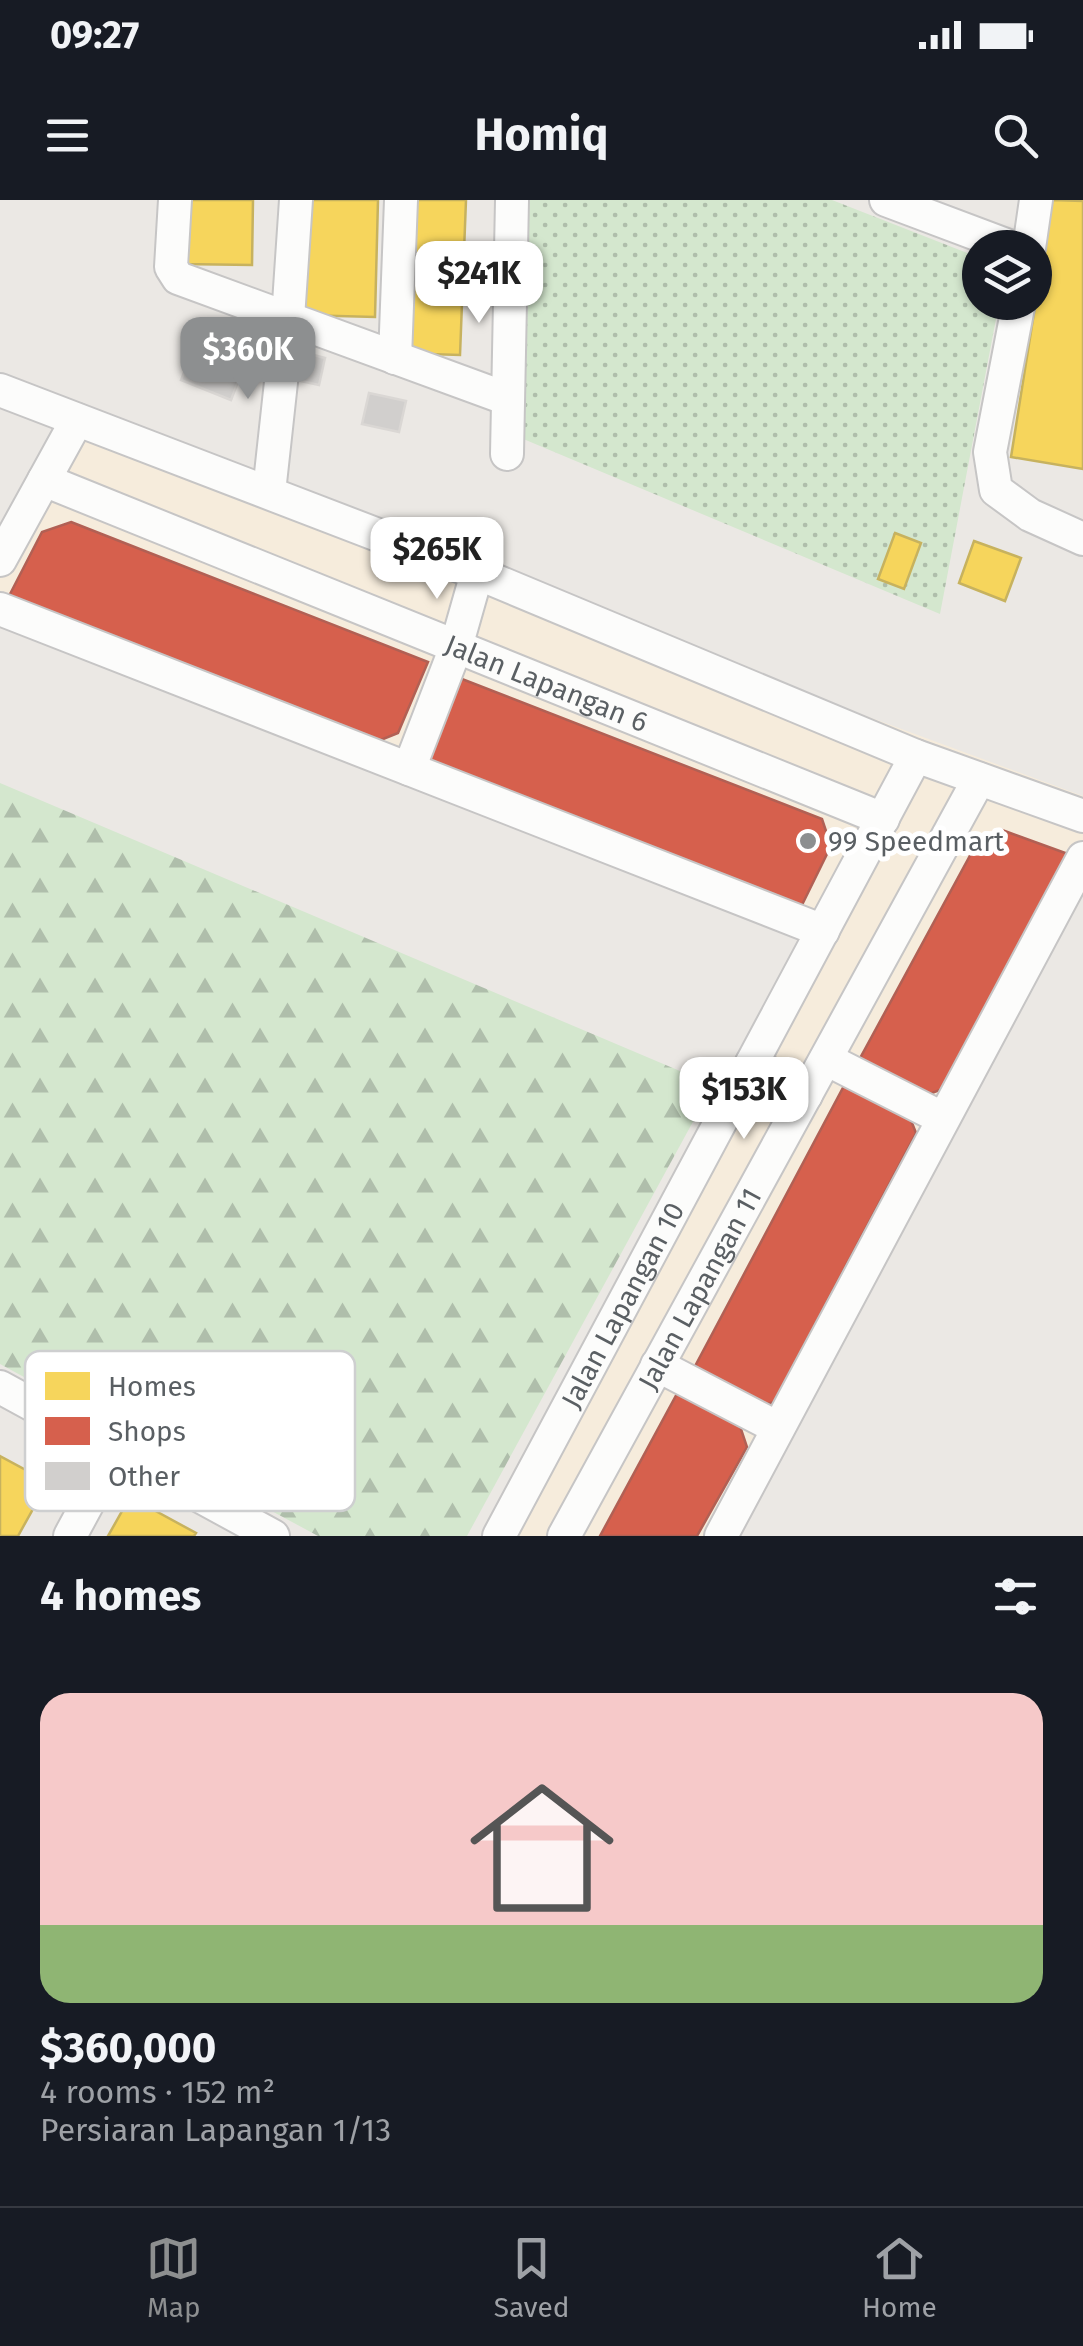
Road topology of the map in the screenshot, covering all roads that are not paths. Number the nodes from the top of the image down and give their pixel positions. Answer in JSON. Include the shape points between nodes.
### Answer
{"nodes":[{"id":1,"x":174,"y":200,"type":"edge"},
{"id":2,"x":296,"y":200,"type":"edge"},
{"id":3,"x":401,"y":200,"type":"edge"},
{"id":4,"x":512,"y":200,"type":"edge"},
{"id":5,"x":886,"y":200,"type":"edge"},
{"id":6,"x":1036,"y":200,"type":"edge"},
{"id":7,"x":966,"y":230,"type":"edge"},
{"id":8,"x":1032,"y":230,"type":"edge"},
{"id":9,"x":288,"y":318,"type":"junction"},
{"id":10,"x":1016,"y":320,"type":"edge"},
{"id":11,"x":395,"y":358,"type":"junction"},
{"id":12,"x":0,"y":390,"type":"edge"},
{"id":13,"x":508,"y":399,"type":"junction"},
{"id":14,"x":77,"y":420,"type":"junction"},
{"id":15,"x":507,"y":454,"type":"dead end"},
{"id":16,"x":44,"y":480,"type":"junction"},
{"id":17,"x":269,"y":492,"type":"junction"},
{"id":18,"x":1083,"y":539,"type":"edge"},
{"id":19,"x":0,"y":560,"type":"edge"},
{"id":20,"x":477,"y":573,"type":"junction"},
{"id":21,"x":0,"y":609,"type":"edge"},
{"id":22,"x":456,"y":647,"type":"junction"},
{"id":23,"x":916,"y":756,"type":"junction"},
{"id":24,"x":409,"y":769,"type":"junction"},
{"id":25,"x":980,"y":779,"type":"junction"},
{"id":26,"x":1083,"y":816,"type":"edge"},
{"id":27,"x":884,"y":819,"type":"junction"},
{"id":28,"x":1083,"y":858,"type":"edge"},
{"id":29,"x":823,"y":931,"type":"junction"},
{"id":30,"x":826,"y":1059,"type":"junction"},
{"id":31,"x":752,"y":1063,"type":"junction"},
{"id":32,"x":806,"y":1094,"type":"junction"},
{"id":33,"x":942,"y":1118,"type":"junction"},
{"id":34,"x":658,"y":1365,"type":"junction"},
{"id":35,"x":2,"y":1394,"type":"edge"},
{"id":36,"x":25,"y":1405,"type":"edge"},
{"id":37,"x":778,"y":1428,"type":"junction"},
{"id":38,"x":83,"y":1511,"type":"edge"},
{"id":39,"x":225,"y":1525,"type":"edge"},
{"id":40,"x":70,"y":1536,"type":"edge"},
{"id":41,"x":273,"y":1536,"type":"edge"},
{"id":42,"x":500,"y":1536,"type":"edge"},
{"id":43,"x":564,"y":1536,"type":"edge"},
{"id":44,"x":721,"y":1536,"type":"edge"}],
"edges":[{"from":1,"to":9,"type":"street","via":[[171,267],[178,278]]},
{"from":2,"to":9,"type":"street"},
{"from":3,"to":11,"type":"street"},
{"from":4,"to":13,"type":"street"},
{"from":5,"to":7,"type":"street"},
{"from":6,"to":8,"type":"street"},
{"from":9,"to":11,"type":"street"},
{"from":9,"to":17,"type":"street"},
{"from":10,"to":18,"type":"street","via":[[990,452],[996,490]]},
{"from":11,"to":13,"type":"street"},
{"from":12,"to":14,"type":"street"},
{"from":13,"to":15,"type":"street"},
{"from":14,"to":16,"type":"street"},
{"from":14,"to":17,"type":"street"},
{"from":16,"to":19,"type":"street"},
{"from":16,"to":22,"type":"street","name":"Jalan Lapangan 6"},
{"from":17,"to":20,"type":"street"},
{"from":20,"to":22,"type":"street"},
{"from":20,"to":23,"type":"street"},
{"from":21,"to":24,"type":"street"},
{"from":22,"to":24,"type":"street"},
{"from":22,"to":27,"type":"street","name":"Jalan Lapangan 6"},
{"from":23,"to":25,"type":"street"},
{"from":23,"to":27,"type":"street","name":"Jalan Lapangan 10"},
{"from":24,"to":29,"type":"street"},
{"from":25,"to":26,"type":"street"},
{"from":25,"to":30,"type":"street","name":"Jalan Lapangan 11"},
{"from":27,"to":29,"type":"street","name":"Jalan Lapangan 10"},
{"from":28,"to":33,"type":"street"},
{"from":29,"to":31,"type":"street","name":"Jalan Lapangan 10"},
{"from":30,"to":32,"type":"street","name":"Jalan Lapangan 11"},
{"from":30,"to":33,"type":"street"},
{"from":31,"to":32,"type":"street"},
{"from":31,"to":42,"type":"street","name":"Jalan Lapangan 10"},
{"from":32,"to":34,"type":"street","name":"Jalan Lapangan 11"},
{"from":33,"to":37,"type":"street"},
{"from":34,"to":37,"type":"street"},
{"from":34,"to":43,"type":"street","name":"Jalan Lapangan 11"},
{"from":35,"to":36,"type":"street"},
{"from":37,"to":44,"type":"street"},
{"from":38,"to":40,"type":"street"},
{"from":39,"to":41,"type":"street"}]}
